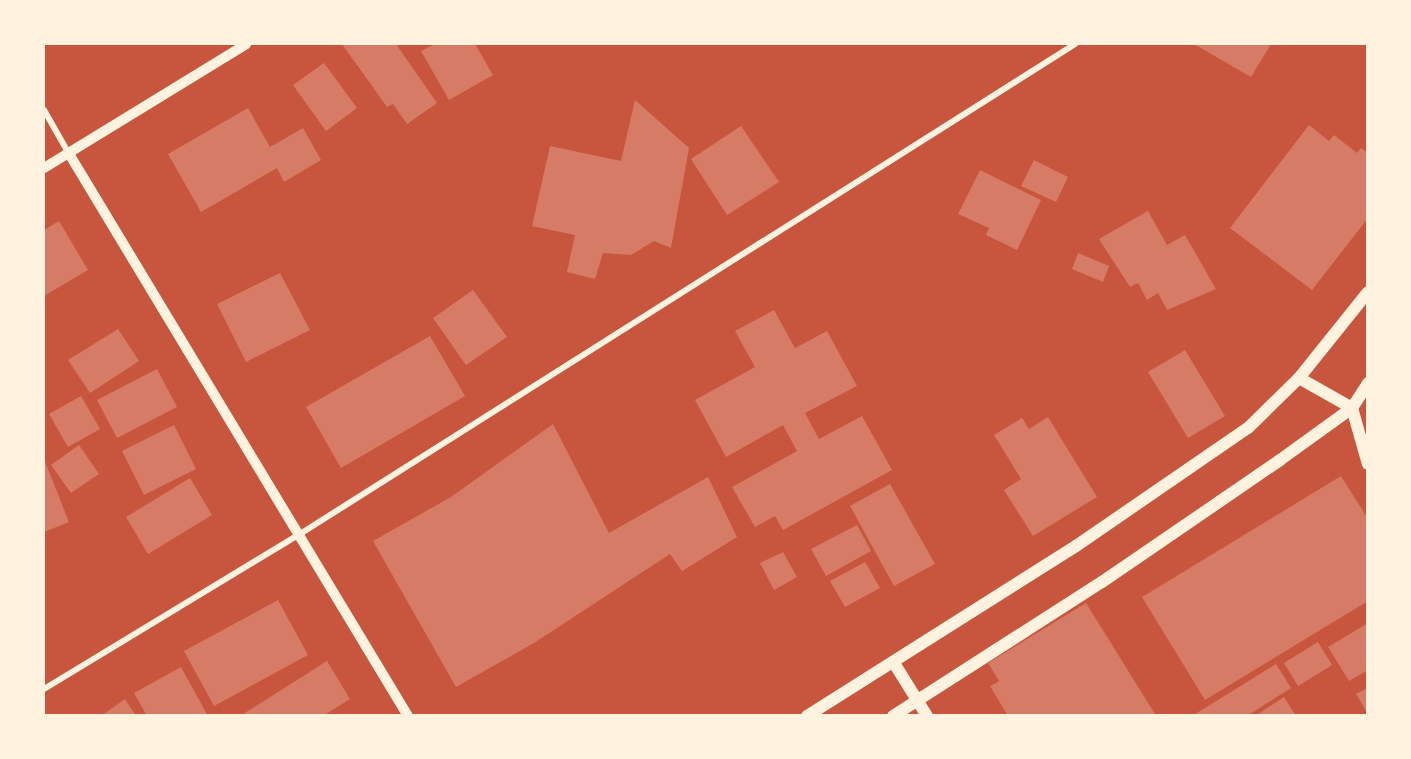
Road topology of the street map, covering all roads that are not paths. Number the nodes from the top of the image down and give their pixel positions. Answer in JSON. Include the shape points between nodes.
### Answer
{"nodes":[{"id":1,"x":246,"y":44,"type":"edge"},
{"id":2,"x":1075,"y":44,"type":"edge"},
{"id":3,"x":44,"y":110,"type":"edge"},
{"id":4,"x":68,"y":152,"type":"junction"},
{"id":5,"x":44,"y":168,"type":"edge"},
{"id":6,"x":1368,"y":292,"type":"edge"},
{"id":7,"x":1299,"y":378,"type":"junction"},
{"id":8,"x":1368,"y":383,"type":"edge"},
{"id":9,"x":1352,"y":408,"type":"junction"},
{"id":10,"x":1368,"y":464,"type":"edge"},
{"id":11,"x":300,"y":534,"type":"junction"},
{"id":12,"x":894,"y":663,"type":"junction"},
{"id":13,"x":44,"y":689,"type":"edge"},
{"id":14,"x":918,"y":701,"type":"junction"},
{"id":15,"x":408,"y":716,"type":"edge"},
{"id":16,"x":807,"y":716,"type":"edge"},
{"id":17,"x":893,"y":716,"type":"edge"},
{"id":18,"x":927,"y":716,"type":"edge"}],
"edges":[{"from":1,"to":4,"type":"street"},
{"from":2,"to":11,"type":"street"},
{"from":3,"to":4,"type":"street"},
{"from":4,"to":5,"type":"street"},
{"from":4,"to":11,"type":"street"},
{"from":6,"to":7,"type":"main road"},
{"from":7,"to":9,"type":"main road"},
{"from":7,"to":12,"type":"main road","via":[[1248,428]]},
{"from":8,"to":9,"type":"main road"},
{"from":9,"to":10,"type":"main road"},
{"from":9,"to":14,"type":"main road","via":[[1102,582]]},
{"from":11,"to":13,"type":"street"},
{"from":11,"to":15,"type":"street"},
{"from":12,"to":14,"type":"main road"},
{"from":12,"to":16,"type":"main road"},
{"from":14,"to":17,"type":"main road"},
{"from":14,"to":18,"type":"main road"}]}
